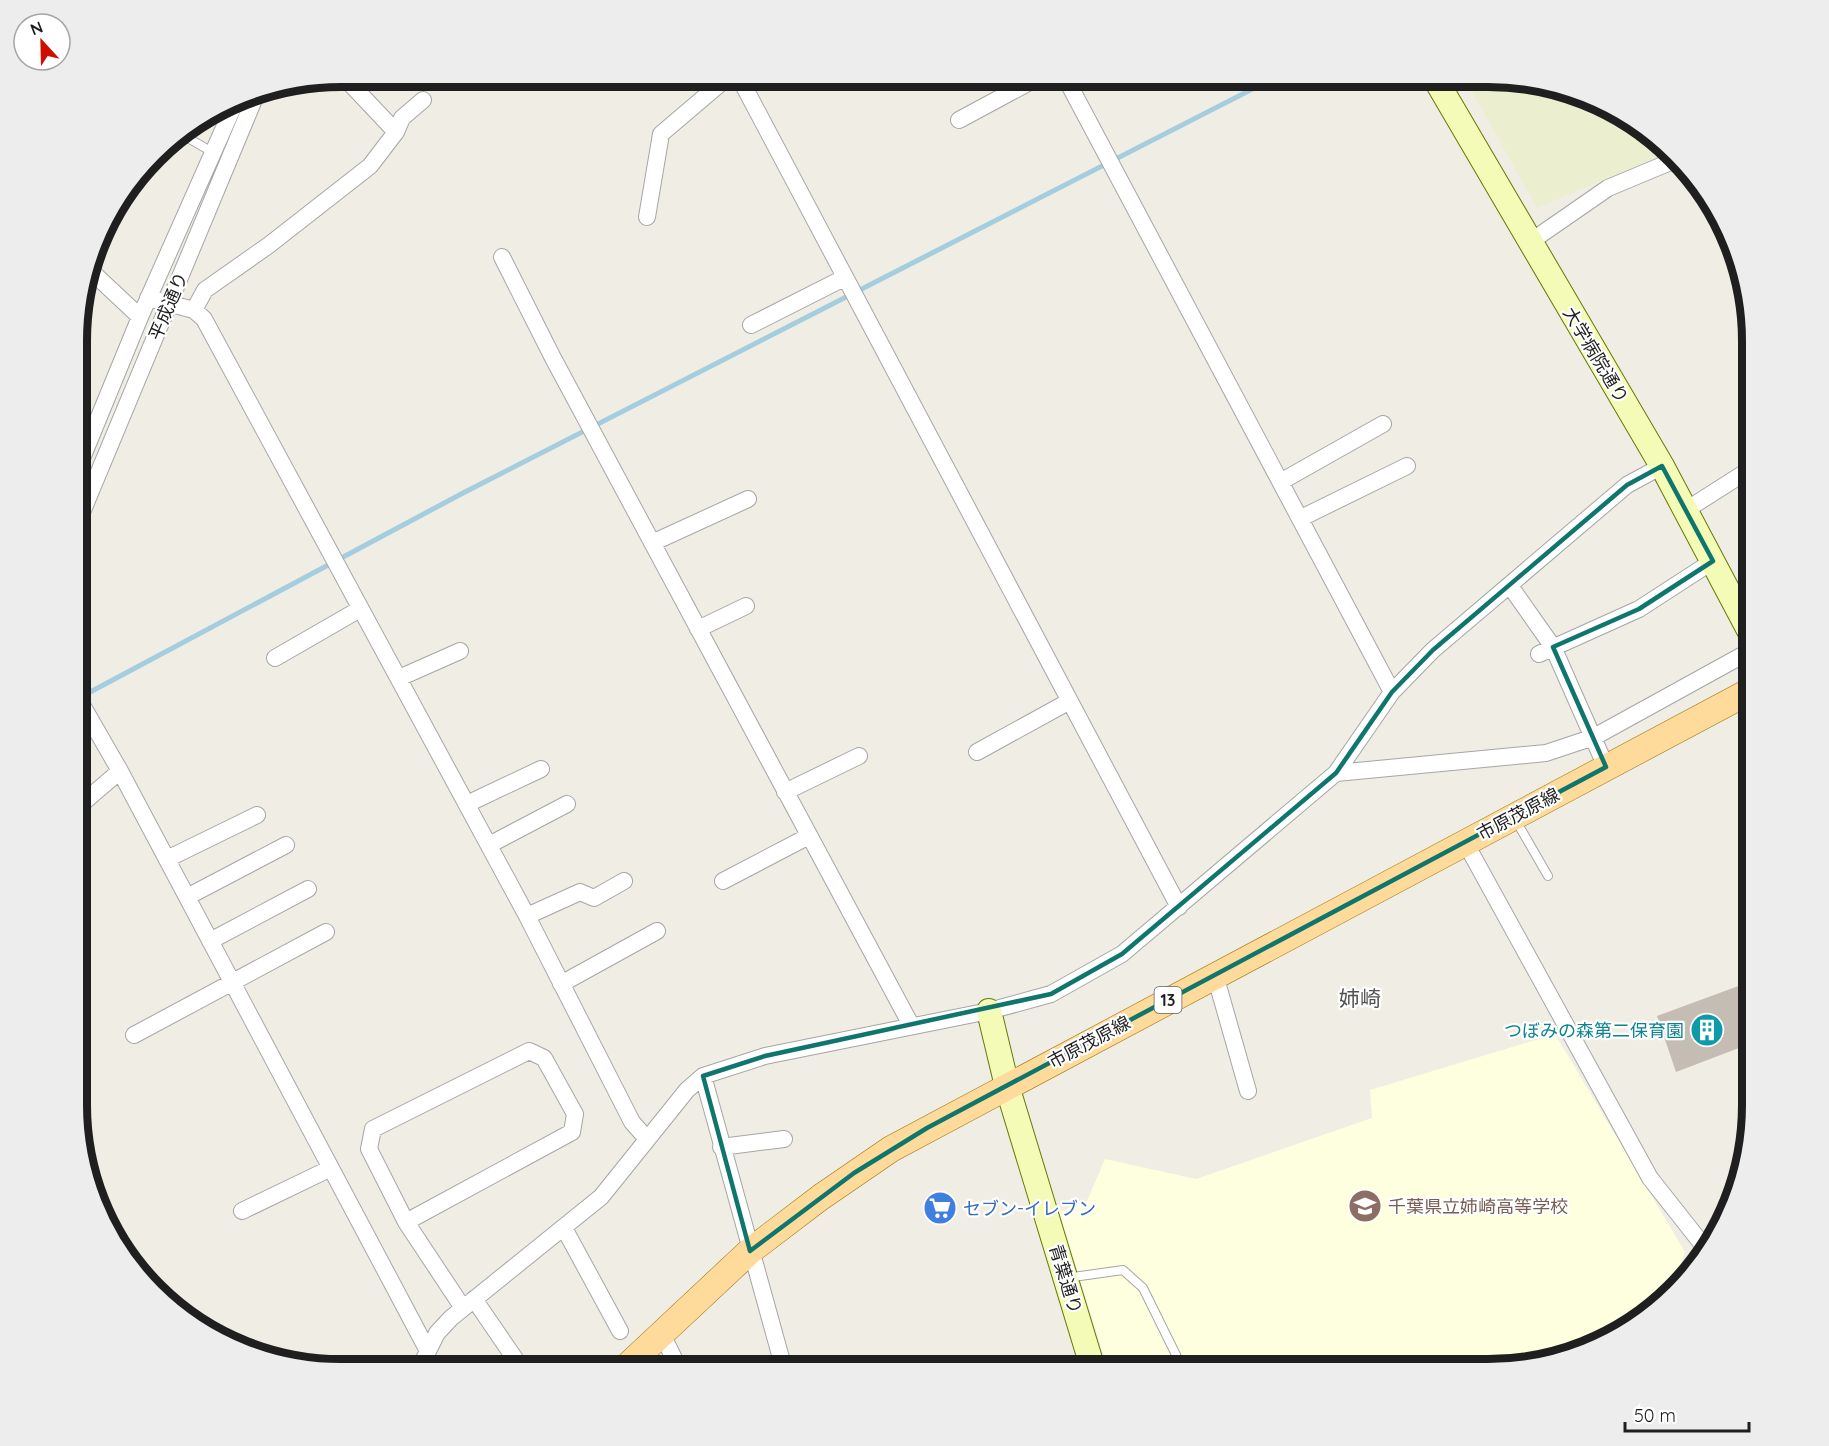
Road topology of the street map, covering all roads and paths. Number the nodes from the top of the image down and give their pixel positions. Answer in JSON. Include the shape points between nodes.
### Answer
{"nodes":[{"id":1,"x":354,"y":87,"type":"edge"},
{"id":2,"x":716,"y":87,"type":"edge"},
{"id":3,"x":744,"y":87,"type":"edge"},
{"id":4,"x":1020,"y":87,"type":"edge"},
{"id":5,"x":1070,"y":87,"type":"edge"},
{"id":6,"x":1440,"y":87,"type":"edge"},
{"id":7,"x":423,"y":100,"type":"dead end"},
{"id":8,"x":252,"y":103,"type":"edge"},
{"id":9,"x":231,"y":112,"type":"edge"},
{"id":10,"x":959,"y":120,"type":"dead end"},
{"id":11,"x":396,"y":132,"type":"junction"},
{"id":12,"x":189,"y":139,"type":"edge"},
{"id":13,"x":214,"y":153,"type":"junction"},
{"id":14,"x":1668,"y":163,"type":"edge"},
{"id":15,"x":647,"y":217,"type":"dead end"},
{"id":16,"x":1530,"y":242,"type":"junction"},
{"id":17,"x":502,"y":257,"type":"dead end"},
{"id":18,"x":96,"y":276,"type":"edge"},
{"id":19,"x":844,"y":278,"type":"junction"},
{"id":20,"x":148,"y":298,"type":"junction"},
{"id":21,"x":169,"y":304,"type":"junction"},
{"id":22,"x":194,"y":310,"type":"junction"},
{"id":23,"x":140,"y":316,"type":"junction"},
{"id":24,"x":751,"y":325,"type":"dead end"},
{"id":25,"x":1383,"y":424,"type":"dead end"},
{"id":26,"x":87,"y":446,"type":"edge"},
{"id":27,"x":1407,"y":466,"type":"dead end"},
{"id":28,"x":1662,"y":466,"type":"junction"},
{"id":29,"x":1742,"y":474,"type":"edge"},
{"id":30,"x":87,"y":480,"type":"edge"},
{"id":31,"x":1282,"y":481,"type":"junction"},
{"id":32,"x":748,"y":499,"type":"dead end"},
{"id":33,"x":1686,"y":510,"type":"junction"},
{"id":34,"x":1301,"y":518,"type":"junction"},
{"id":35,"x":652,"y":543,"type":"junction"},
{"id":36,"x":1713,"y":561,"type":"junction"},
{"id":37,"x":1510,"y":586,"type":"junction"},
{"id":38,"x":746,"y":606,"type":"dead end"},
{"id":39,"x":360,"y":609,"type":"junction"},
{"id":40,"x":1742,"y":617,"type":"edge"},
{"id":41,"x":698,"y":629,"type":"junction"},
{"id":42,"x":460,"y":651,"type":"dead end"},
{"id":43,"x":1546,"y":651,"type":"junction"},
{"id":44,"x":1742,"y":656,"type":"edge"},
{"id":45,"x":275,"y":658,"type":"dead end"},
{"id":46,"x":399,"y":678,"type":"junction"},
{"id":47,"x":1392,"y":692,"type":"junction"},
{"id":48,"x":1742,"y":695,"type":"edge"},
{"id":49,"x":1068,"y":702,"type":"junction"},
{"id":50,"x":87,"y":714,"type":"edge"},
{"id":51,"x":1594,"y":737,"type":"junction"},
{"id":52,"x":977,"y":752,"type":"dead end"},
{"id":53,"x":859,"y":756,"type":"dead end"},
{"id":54,"x":1606,"y":767,"type":"junction"},
{"id":55,"x":541,"y":769,"type":"dead end"},
{"id":56,"x":120,"y":771,"type":"junction"},
{"id":57,"x":1336,"y":773,"type":"junction"},
{"id":58,"x":785,"y":792,"type":"junction"},
{"id":59,"x":87,"y":799,"type":"edge"},
{"id":60,"x":467,"y":804,"type":"junction"},
{"id":61,"x":567,"y":804,"type":"dead end"},
{"id":62,"x":257,"y":815,"type":"dead end"},
{"id":63,"x":1513,"y":816,"type":"junction"},
{"id":64,"x":809,"y":836,"type":"junction"},
{"id":65,"x":1465,"y":842,"type":"junction"},
{"id":66,"x":286,"y":845,"type":"dead end"},
{"id":67,"x":489,"y":845,"type":"junction"},
{"id":68,"x":167,"y":859,"type":"junction"},
{"id":69,"x":1548,"y":876,"type":"dead end"},
{"id":70,"x":624,"y":881,"type":"dead end"},
{"id":71,"x":723,"y":881,"type":"dead end"},
{"id":72,"x":308,"y":889,"type":"dead end"},
{"id":73,"x":187,"y":897,"type":"junction"},
{"id":74,"x":1179,"y":907,"type":"junction"},
{"id":75,"x":527,"y":916,"type":"junction"},
{"id":76,"x":657,"y":931,"type":"dead end"},
{"id":77,"x":326,"y":932,"type":"dead end"},
{"id":78,"x":210,"y":941,"type":"junction"},
{"id":79,"x":1215,"y":975,"type":"junction"},
{"id":80,"x":232,"y":984,"type":"junction"},
{"id":81,"x":561,"y":984,"type":"junction"},
{"id":82,"x":989,"y":1011,"type":"junction"},
{"id":83,"x":911,"y":1025,"type":"junction"},
{"id":84,"x":134,"y":1035,"type":"dead end"},
{"id":85,"x":703,"y":1076,"type":"junction"},
{"id":86,"x":1007,"y":1086,"type":"junction"},
{"id":87,"x":1248,"y":1092,"type":"dead end"},
{"id":88,"x":647,"y":1139,"type":"junction"},
{"id":89,"x":784,"y":1139,"type":"dead end"},
{"id":90,"x":721,"y":1147,"type":"junction"},
{"id":91,"x":329,"y":1169,"type":"junction"},
{"id":92,"x":242,"y":1211,"type":"dead end"},
{"id":93,"x":406,"y":1222,"type":"junction"},
{"id":94,"x":564,"y":1228,"type":"junction"},
{"id":95,"x":1701,"y":1243,"type":"edge"},
{"id":96,"x":750,"y":1251,"type":"junction"},
{"id":97,"x":1066,"y":1278,"type":"junction"},
{"id":98,"x":469,"y":1303,"type":"junction"},
{"id":99,"x":620,"y":1331,"type":"dead end"},
{"id":100,"x":662,"y":1334,"type":"junction"},
{"id":101,"x":428,"y":1351,"type":"junction"},
{"id":102,"x":424,"y":1359,"type":"edge"},
{"id":103,"x":514,"y":1359,"type":"edge"},
{"id":104,"x":635,"y":1359,"type":"edge"},
{"id":105,"x":674,"y":1359,"type":"edge"},
{"id":106,"x":781,"y":1359,"type":"edge"},
{"id":107,"x":1090,"y":1359,"type":"edge"},
{"id":108,"x":1178,"y":1359,"type":"edge"}],
"edges":[{"from":1,"to":11,"type":"street"},
{"from":2,"to":15,"type":"street","via":[[661,134]]},
{"from":3,"to":19,"type":"street"},
{"from":4,"to":10,"type":"street"},
{"from":5,"to":31,"type":"street"},
{"from":6,"to":16,"type":"street","name":"大学病院通り"},
{"from":7,"to":11,"type":"street","via":[[402,118]]},
{"from":8,"to":21,"type":"street","name":"平成通り"},
{"from":9,"to":13,"type":"street","name":"平成通り"},
{"from":11,"to":22,"type":"street","via":[[370,166],[205,290]]},
{"from":12,"to":13,"type":"lane"},
{"from":13,"to":20,"type":"street","name":"平成通り"},
{"from":14,"to":16,"type":"street","via":[[1608,188]]},
{"from":16,"to":28,"type":"street","name":"大学病院通り"},
{"from":17,"to":35,"type":"street"},
{"from":18,"to":23,"type":"street"},
{"from":19,"to":24,"type":"street"},
{"from":19,"to":49,"type":"street"},
{"from":20,"to":21,"type":"street"},
{"from":20,"to":23,"type":"street","name":"平成通り"},
{"from":21,"to":22,"type":"street"},
{"from":21,"to":30,"type":"street","name":"平成通り"},
{"from":22,"to":39,"type":"street","via":[[204,319]]},
{"from":23,"to":26,"type":"street","name":"平成通り"},
{"from":25,"to":31,"type":"street"},
{"from":27,"to":34,"type":"street"},
{"from":28,"to":33,"type":"street","name":"大学病院通り"},
{"from":28,"to":37,"type":"street","via":[[1627,485]]},
{"from":29,"to":33,"type":"street"},
{"from":31,"to":34,"type":"street"},
{"from":32,"to":35,"type":"street"},
{"from":33,"to":36,"type":"street","name":"大学病院通り"},
{"from":34,"to":47,"type":"street"},
{"from":35,"to":41,"type":"street"},
{"from":36,"to":40,"type":"street","name":"大学病院通り"},
{"from":36,"to":43,"type":"street","via":[[1639,609]]},
{"from":37,"to":43,"type":"street"},
{"from":37,"to":47,"type":"street","via":[[1433,650]]},
{"from":38,"to":41,"type":"street"},
{"from":39,"to":45,"type":"street"},
{"from":39,"to":46,"type":"street"},
{"from":41,"to":58,"type":"street"},
{"from":42,"to":46,"type":"street"},
{"from":43,"to":51,"type":"street"},
{"from":44,"to":51,"type":"street"},
{"from":46,"to":60,"type":"street"},
{"from":47,"to":57,"type":"street"},
{"from":48,"to":54,"type":"main road","name":"市原茂原線","number":"13"},
{"from":49,"to":52,"type":"street"},
{"from":49,"to":74,"type":"street"},
{"from":50,"to":56,"type":"street"},
{"from":51,"to":54,"type":"street"},
{"from":51,"to":57,"type":"street","via":[[1546,753]]},
{"from":53,"to":58,"type":"street"},
{"from":54,"to":63,"type":"main road","name":"市原茂原線","number":"13"},
{"from":55,"to":60,"type":"street"},
{"from":56,"to":59,"type":"street"},
{"from":56,"to":68,"type":"street"},
{"from":57,"to":74,"type":"street"},
{"from":58,"to":64,"type":"street"},
{"from":60,"to":67,"type":"street"},
{"from":61,"to":67,"type":"street"},
{"from":62,"to":68,"type":"street"},
{"from":63,"to":65,"type":"main road","name":"市原茂原線","number":"13"},
{"from":63,"to":69,"type":"lane"},
{"from":64,"to":71,"type":"street"},
{"from":64,"to":83,"type":"street"},
{"from":65,"to":79,"type":"main road","name":"市原茂原線","number":"13"},
{"from":65,"to":95,"type":"street","via":[[1650,1178]]},
{"from":66,"to":73,"type":"street"},
{"from":67,"to":75,"type":"street"},
{"from":68,"to":73,"type":"street"},
{"from":70,"to":75,"type":"street","via":[[594,898],[580,892]]},
{"from":72,"to":78,"type":"street"},
{"from":73,"to":78,"type":"street"},
{"from":74,"to":82,"type":"street","via":[[1122,954],[1051,994]]},
{"from":75,"to":81,"type":"street"},
{"from":76,"to":81,"type":"street"},
{"from":77,"to":80,"type":"street"},
{"from":78,"to":80,"type":"street"},
{"from":79,"to":86,"type":"main road","name":"市原茂原線","number":"13"},
{"from":79,"to":87,"type":"street"},
{"from":80,"to":84,"type":"street"},
{"from":80,"to":91,"type":"street"},
{"from":81,"to":88,"type":"street","via":[[633,1122]]},
{"from":82,"to":83,"type":"street"},
{"from":82,"to":86,"type":"street","name":"青葉通り"},
{"from":83,"to":85,"type":"street","via":[[765,1056]]},
{"from":85,"to":88,"type":"street"},
{"from":85,"to":90,"type":"street"},
{"from":86,"to":96,"type":"main road","name":"市原茂原線","number":"13","via":[[891,1149]]},
{"from":86,"to":97,"type":"street","name":"青葉通り"},
{"from":88,"to":94,"type":"street","via":[[601,1197]]},
{"from":89,"to":90,"type":"street"},
{"from":90,"to":96,"type":"street"},
{"from":91,"to":92,"type":"street"},
{"from":91,"to":101,"type":"street"},
{"from":93,"to":93,"type":"street","via":[[369,1149],[373,1129],[529,1052],[544,1058],[575,1114],[572,1132]]},
{"from":93,"to":98,"type":"street"},
{"from":94,"to":98,"type":"street"},
{"from":94,"to":99,"type":"street"},
{"from":96,"to":100,"type":"main road","name":"市原茂原線","number":"13"},
{"from":96,"to":106,"type":"street"},
{"from":97,"to":107,"type":"street","name":"青葉通り"},
{"from":97,"to":108,"type":"lane","via":[[1123,1270],[1143,1288]]},
{"from":98,"to":101,"type":"street","via":[[437,1333]]},
{"from":98,"to":103,"type":"street"},
{"from":100,"to":104,"type":"main road","name":"市原茂原線","number":"13"},
{"from":100,"to":105,"type":"street"},
{"from":101,"to":102,"type":"street"}]}
